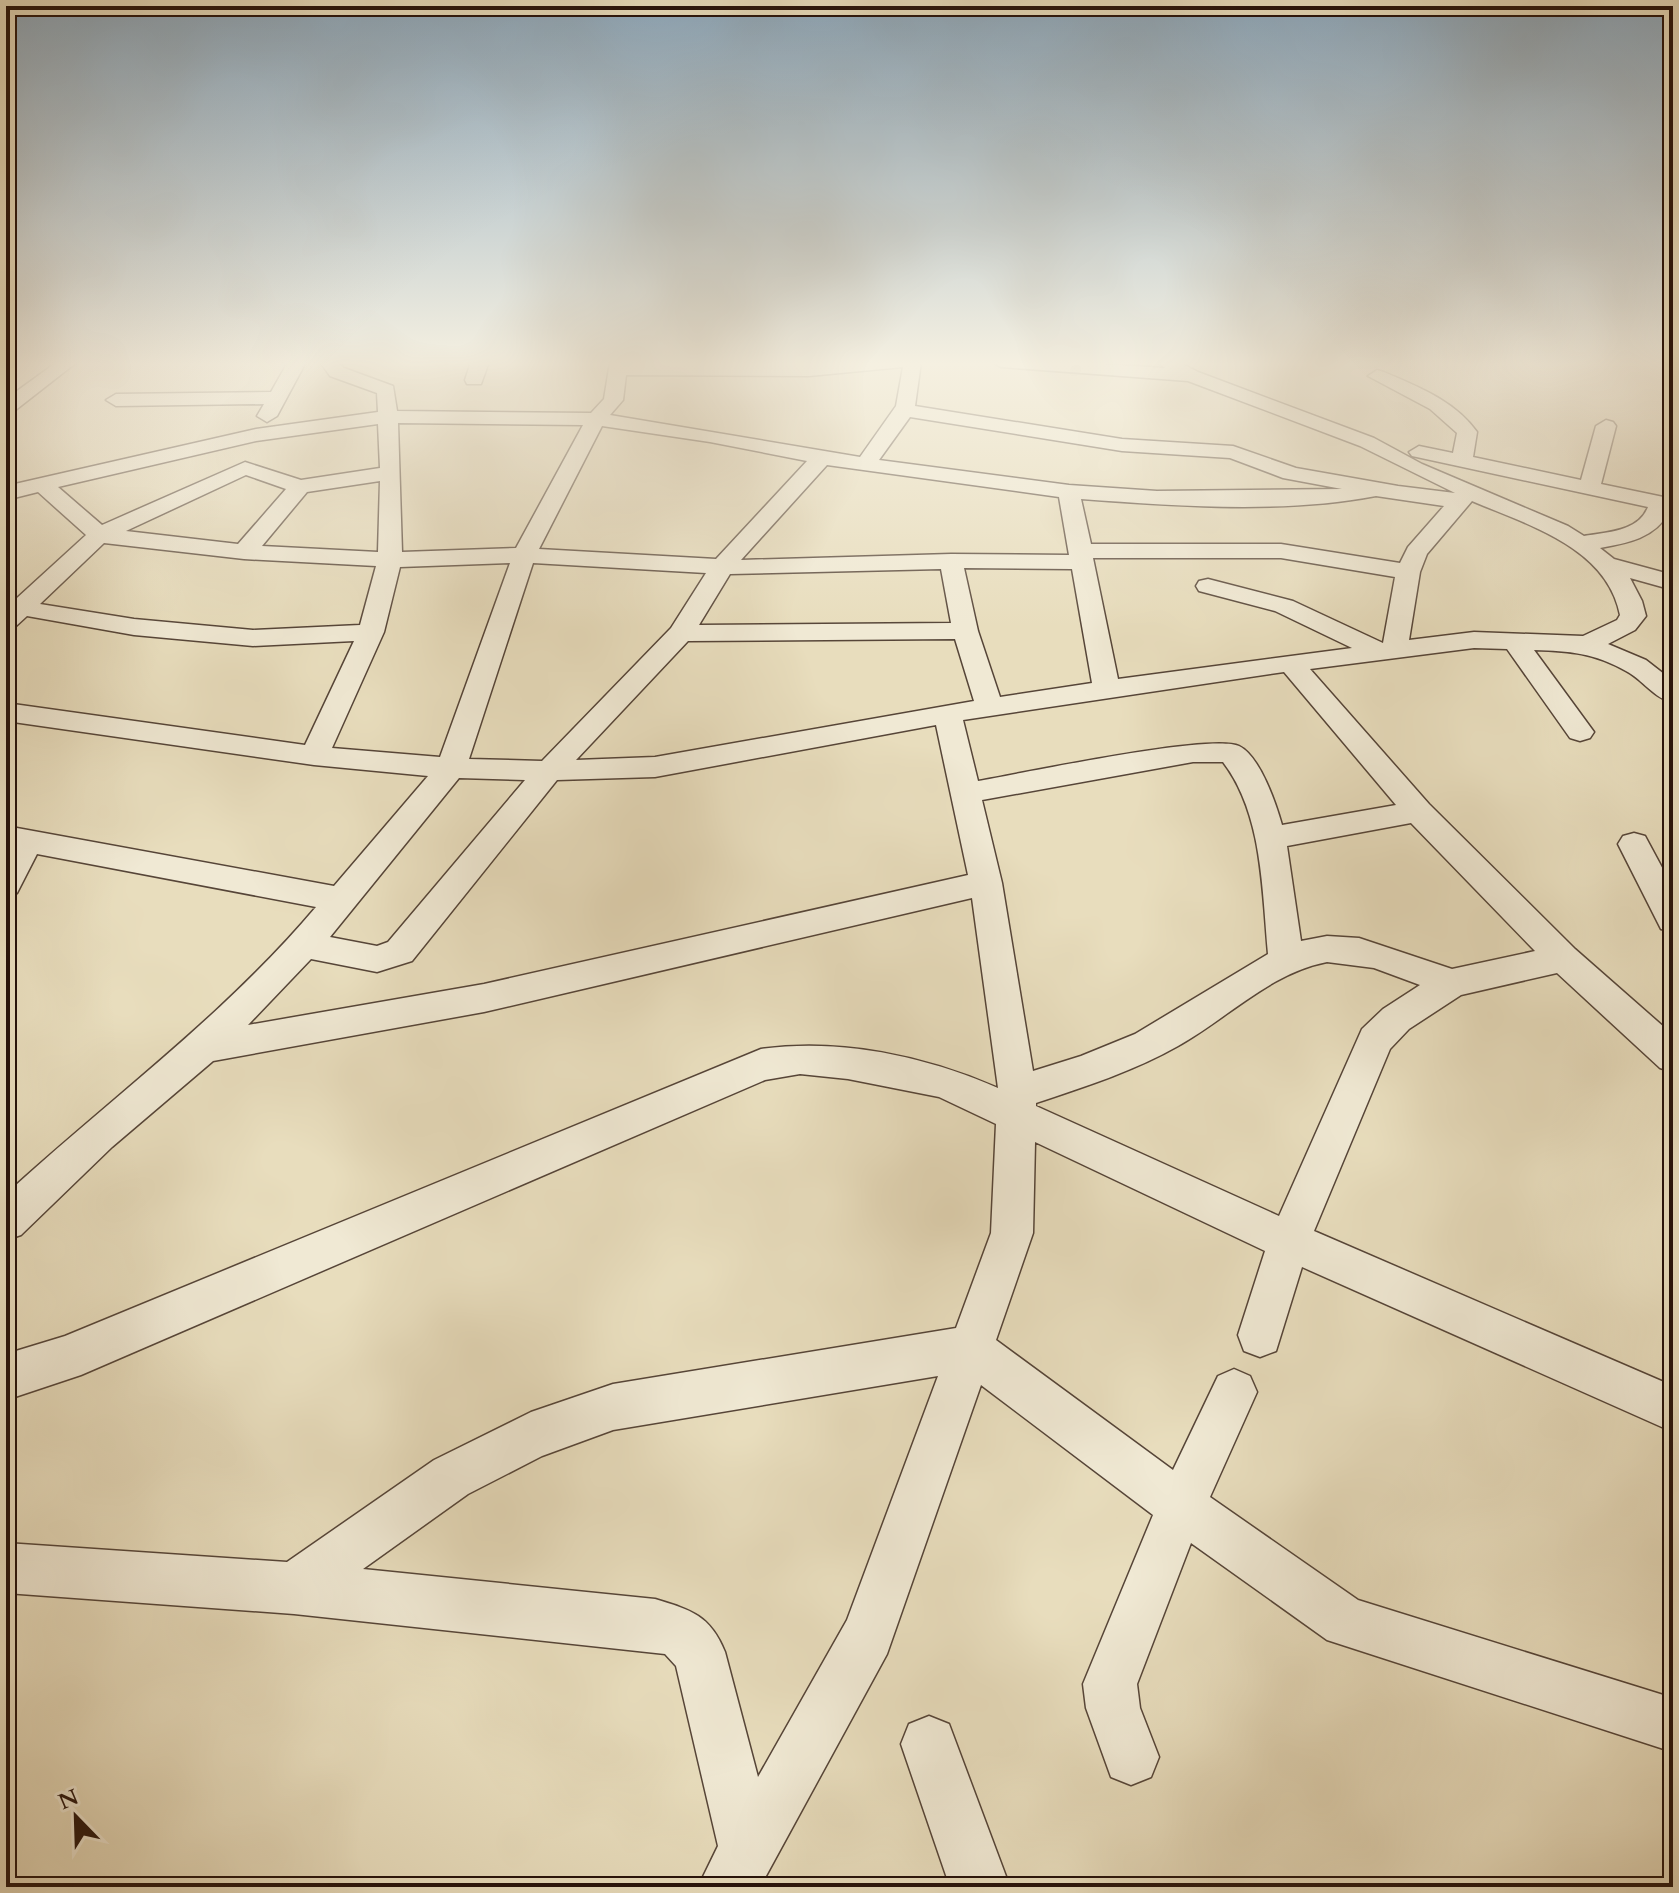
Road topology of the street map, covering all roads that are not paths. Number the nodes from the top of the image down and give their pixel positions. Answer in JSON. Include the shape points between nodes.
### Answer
{"nodes":[{"id":1,"x":191,"y":450,"type":"edge"},
{"id":2,"x":251,"y":450,"type":"edge"},
{"id":3,"x":389,"y":450,"type":"edge"},
{"id":4,"x":579,"y":450,"type":"edge"},
{"id":5,"x":783,"y":450,"type":"edge"},
{"id":6,"x":876,"y":450,"type":"edge"},
{"id":7,"x":1207,"y":450,"type":"edge"},
{"id":8,"x":1382,"y":450,"type":"edge"},
{"id":9,"x":1407,"y":450,"type":"edge"},
{"id":10,"x":1464,"y":450,"type":"edge"},
{"id":11,"x":1599,"y":450,"type":"edge"},
{"id":12,"x":822,"y":458,"type":"junction"},
{"id":13,"x":1462,"y":462,"type":"junction"},
{"id":14,"x":866,"y":463,"type":"junction"},
{"id":15,"x":245,"y":468,"type":"junction"},
{"id":16,"x":391,"y":473,"type":"junction"},
{"id":17,"x":43,"y":485,"type":"junction"},
{"id":18,"x":300,"y":487,"type":"junction"},
{"id":19,"x":1589,"y":488,"type":"junction"},
{"id":20,"x":1376,"y":489,"type":"junction"},
{"id":21,"x":1069,"y":492,"type":"junction"},
{"id":22,"x":6,"y":493,"type":"edge"},
{"id":23,"x":1464,"y":495,"type":"junction"},
{"id":24,"x":1667,"y":505,"type":"edge"},
{"id":25,"x":99,"y":535,"type":"junction"},
{"id":26,"x":1580,"y":544,"type":"junction"},
{"id":27,"x":244,"y":552,"type":"junction"},
{"id":28,"x":524,"y":555,"type":"junction"},
{"id":29,"x":1082,"y":556,"type":"junction"},
{"id":30,"x":390,"y":560,"type":"junction"},
{"id":31,"x":951,"y":561,"type":"junction"},
{"id":32,"x":1610,"y":565,"type":"junction"},
{"id":33,"x":722,"y":567,"type":"junction"},
{"id":34,"x":1408,"y":572,"type":"junction"},
{"id":35,"x":1673,"y":583,"type":"edge"},
{"id":36,"x":1208,"y":586,"type":"dead end"},
{"id":37,"x":14,"y":615,"type":"edge"},
{"id":38,"x":965,"y":631,"type":"junction"},
{"id":39,"x":371,"y":632,"type":"junction"},
{"id":40,"x":681,"y":633,"type":"junction"},
{"id":41,"x":1514,"y":641,"type":"junction"},
{"id":42,"x":1587,"y":644,"type":"junction"},
{"id":43,"x":1389,"y":651,"type":"junction"},
{"id":44,"x":1290,"y":662,"type":"junction"},
{"id":45,"x":1673,"y":663,"type":"edge"},
{"id":46,"x":1637,"y":666,"type":"junction"},
{"id":47,"x":1107,"y":691,"type":"junction"},
{"id":48,"x":1673,"y":695,"type":"edge"},
{"id":49,"x":990,"y":708,"type":"junction"},
{"id":50,"x":6,"y":712,"type":"edge"},
{"id":51,"x":948,"y":714,"type":"junction"},
{"id":52,"x":1580,"y":732,"type":"dead end"},
{"id":53,"x":314,"y":756,"type":"junction"},
{"id":54,"x":451,"y":768,"type":"junction"},
{"id":55,"x":549,"y":771,"type":"junction"},
{"id":56,"x":965,"y":793,"type":"junction"},
{"id":57,"x":1418,"y":811,"type":"junction"},
{"id":58,"x":1272,"y":838,"type":"junction"},
{"id":59,"x":16,"y":839,"type":"edge"},
{"id":60,"x":1634,"y":844,"type":"dead end"},
{"id":61,"x":986,"y":883,"type":"junction"},
{"id":62,"x":6,"y":885,"type":"edge"},
{"id":63,"x":343,"y":900,"type":"junction"},
{"id":64,"x":1673,"y":920,"type":"edge"},
{"id":65,"x":304,"y":945,"type":"junction"},
{"id":66,"x":1563,"y":958,"type":"junction"},
{"id":67,"x":1286,"y":961,"type":"junction"},
{"id":68,"x":1451,"y":983,"type":"junction"},
{"id":69,"x":203,"y":1048,"type":"junction"},
{"id":70,"x":1673,"y":1057,"type":"edge"},
{"id":71,"x":1017,"y":1105,"type":"junction"},
{"id":72,"x":6,"y":1221,"type":"edge"},
{"id":73,"x":1289,"y":1241,"type":"junction"},
{"id":74,"x":1260,"y":1335,"type":"dead end"},
{"id":75,"x":969,"y":1348,"type":"junction"},
{"id":76,"x":6,"y":1377,"type":"edge"},
{"id":77,"x":1234,"y":1392,"type":"dead end"},
{"id":78,"x":1673,"y":1409,"type":"edge"},
{"id":79,"x":1181,"y":1506,"type":"junction"},
{"id":80,"x":6,"y":1568,"type":"edge"},
{"id":81,"x":294,"y":1588,"type":"junction"},
{"id":82,"x":1673,"y":1725,"type":"edge"},
{"id":83,"x":929,"y":1744,"type":"dead end"},
{"id":84,"x":1131,"y":1757,"type":"dead end"},
{"id":85,"x":738,"y":1868,"type":"edge"},
{"id":86,"x":980,"y":1887,"type":"edge"}],
"edges":[{"from":1,"to":17,"type":"street"},
{"from":2,"to":15,"type":"street"},
{"from":3,"to":16,"type":"street"},
{"from":4,"to":28,"type":"street"},
{"from":5,"to":12,"type":"street"},
{"from":6,"to":14,"type":"street"},
{"from":7,"to":20,"type":"street","via":[[1233,452],[1291,473]]},
{"from":8,"to":23,"type":"street"},
{"from":9,"to":13,"type":"street"},
{"from":10,"to":13,"type":"street"},
{"from":11,"to":19,"type":"street"},
{"from":12,"to":14,"type":"street"},
{"from":12,"to":33,"type":"street"},
{"from":13,"to":19,"type":"street"},
{"from":14,"to":21,"type":"street"},
{"from":15,"to":18,"type":"street"},
{"from":15,"to":25,"type":"street"},
{"from":16,"to":18,"type":"street"},
{"from":16,"to":30,"type":"street"},
{"from":17,"to":22,"type":"street"},
{"from":17,"to":25,"type":"street"},
{"from":18,"to":27,"type":"street"},
{"from":19,"to":24,"type":"street"},
{"from":20,"to":21,"type":"street","via":[[1330,498]]},
{"from":20,"to":23,"type":"street"},
{"from":21,"to":29,"type":"street"},
{"from":23,"to":26,"type":"street","via":[[1560,531]]},
{"from":23,"to":34,"type":"street","via":[[1416,552]]},
{"from":24,"to":26,"type":"street","via":[[1647,529]]},
{"from":25,"to":27,"type":"street"},
{"from":25,"to":37,"type":"street"},
{"from":26,"to":32,"type":"street"},
{"from":27,"to":30,"type":"street"},
{"from":28,"to":30,"type":"street"},
{"from":28,"to":33,"type":"street"},
{"from":28,"to":54,"type":"street"},
{"from":29,"to":31,"type":"street"},
{"from":29,"to":34,"type":"street","via":[[1281,551]]},
{"from":29,"to":47,"type":"street"},
{"from":30,"to":39,"type":"street"},
{"from":31,"to":33,"type":"street"},
{"from":31,"to":38,"type":"street"},
{"from":32,"to":35,"type":"street"},
{"from":32,"to":42,"type":"street","via":[[1633,616],[1626,625]]},
{"from":33,"to":40,"type":"street"},
{"from":34,"to":43,"type":"street"},
{"from":36,"to":43,"type":"street","via":[[1284,606]]},
{"from":37,"to":39,"type":"street","via":[[253,638]]},
{"from":38,"to":40,"type":"street"},
{"from":38,"to":49,"type":"street"},
{"from":39,"to":53,"type":"street"},
{"from":40,"to":55,"type":"street"},
{"from":41,"to":42,"type":"street"},
{"from":41,"to":43,"type":"street","via":[[1474,640]]},
{"from":41,"to":52,"type":"street"},
{"from":42,"to":46,"type":"street"},
{"from":43,"to":44,"type":"street"},
{"from":44,"to":47,"type":"street"},
{"from":44,"to":57,"type":"street"},
{"from":45,"to":46,"type":"street"},
{"from":46,"to":48,"type":"street"},
{"from":47,"to":49,"type":"street"},
{"from":49,"to":51,"type":"street"},
{"from":50,"to":53,"type":"street"},
{"from":51,"to":55,"type":"street","via":[[655,767]]},
{"from":51,"to":56,"type":"street"},
{"from":53,"to":54,"type":"street"},
{"from":54,"to":55,"type":"street"},
{"from":54,"to":63,"type":"street"},
{"from":55,"to":65,"type":"street","via":[[400,952],[377,959]]},
{"from":56,"to":58,"type":"street","via":[[1216,751],[1231,753],[1244,765]]},
{"from":56,"to":61,"type":"street"},
{"from":57,"to":58,"type":"street"},
{"from":57,"to":66,"type":"street"},
{"from":58,"to":67,"type":"street"},
{"from":59,"to":62,"type":"street"},
{"from":59,"to":63,"type":"street"},
{"from":60,"to":64,"type":"street"},
{"from":61,"to":69,"type":"street","via":[[484,998]]},
{"from":61,"to":71,"type":"street"},
{"from":63,"to":65,"type":"street"},
{"from":65,"to":69,"type":"street"},
{"from":66,"to":68,"type":"street"},
{"from":66,"to":70,"type":"street"},
{"from":67,"to":68,"type":"street","via":[[1326,949],[1354,950]]},
{"from":67,"to":71,"type":"street","via":[[1135,1051]]},
{"from":68,"to":73,"type":"street","via":[[1396,1019],[1375,1040]]},
{"from":69,"to":72,"type":"street"},
{"from":71,"to":73,"type":"street"},
{"from":71,"to":75,"type":"street","via":[[1012,1233]]},
{"from":71,"to":76,"type":"street","via":[[945,1082],[848,1063],[800,1059],[761,1065],[65,1359]]},
{"from":73,"to":74,"type":"street"},
{"from":73,"to":78,"type":"street"},
{"from":75,"to":79,"type":"street"},
{"from":75,"to":81,"type":"street","via":[[613,1407],[531,1436],[451,1477]]},
{"from":75,"to":85,"type":"street","via":[[868,1635]]},
{"from":77,"to":79,"type":"street"},
{"from":79,"to":82,"type":"street","via":[[1345,1622]]},
{"from":79,"to":84,"type":"street","via":[[1110,1684]]},
{"from":80,"to":81,"type":"street"},
{"from":81,"to":85,"type":"street","via":[[655,1625],[681,1633],[699,1652]]},
{"from":83,"to":86,"type":"street"}]}
